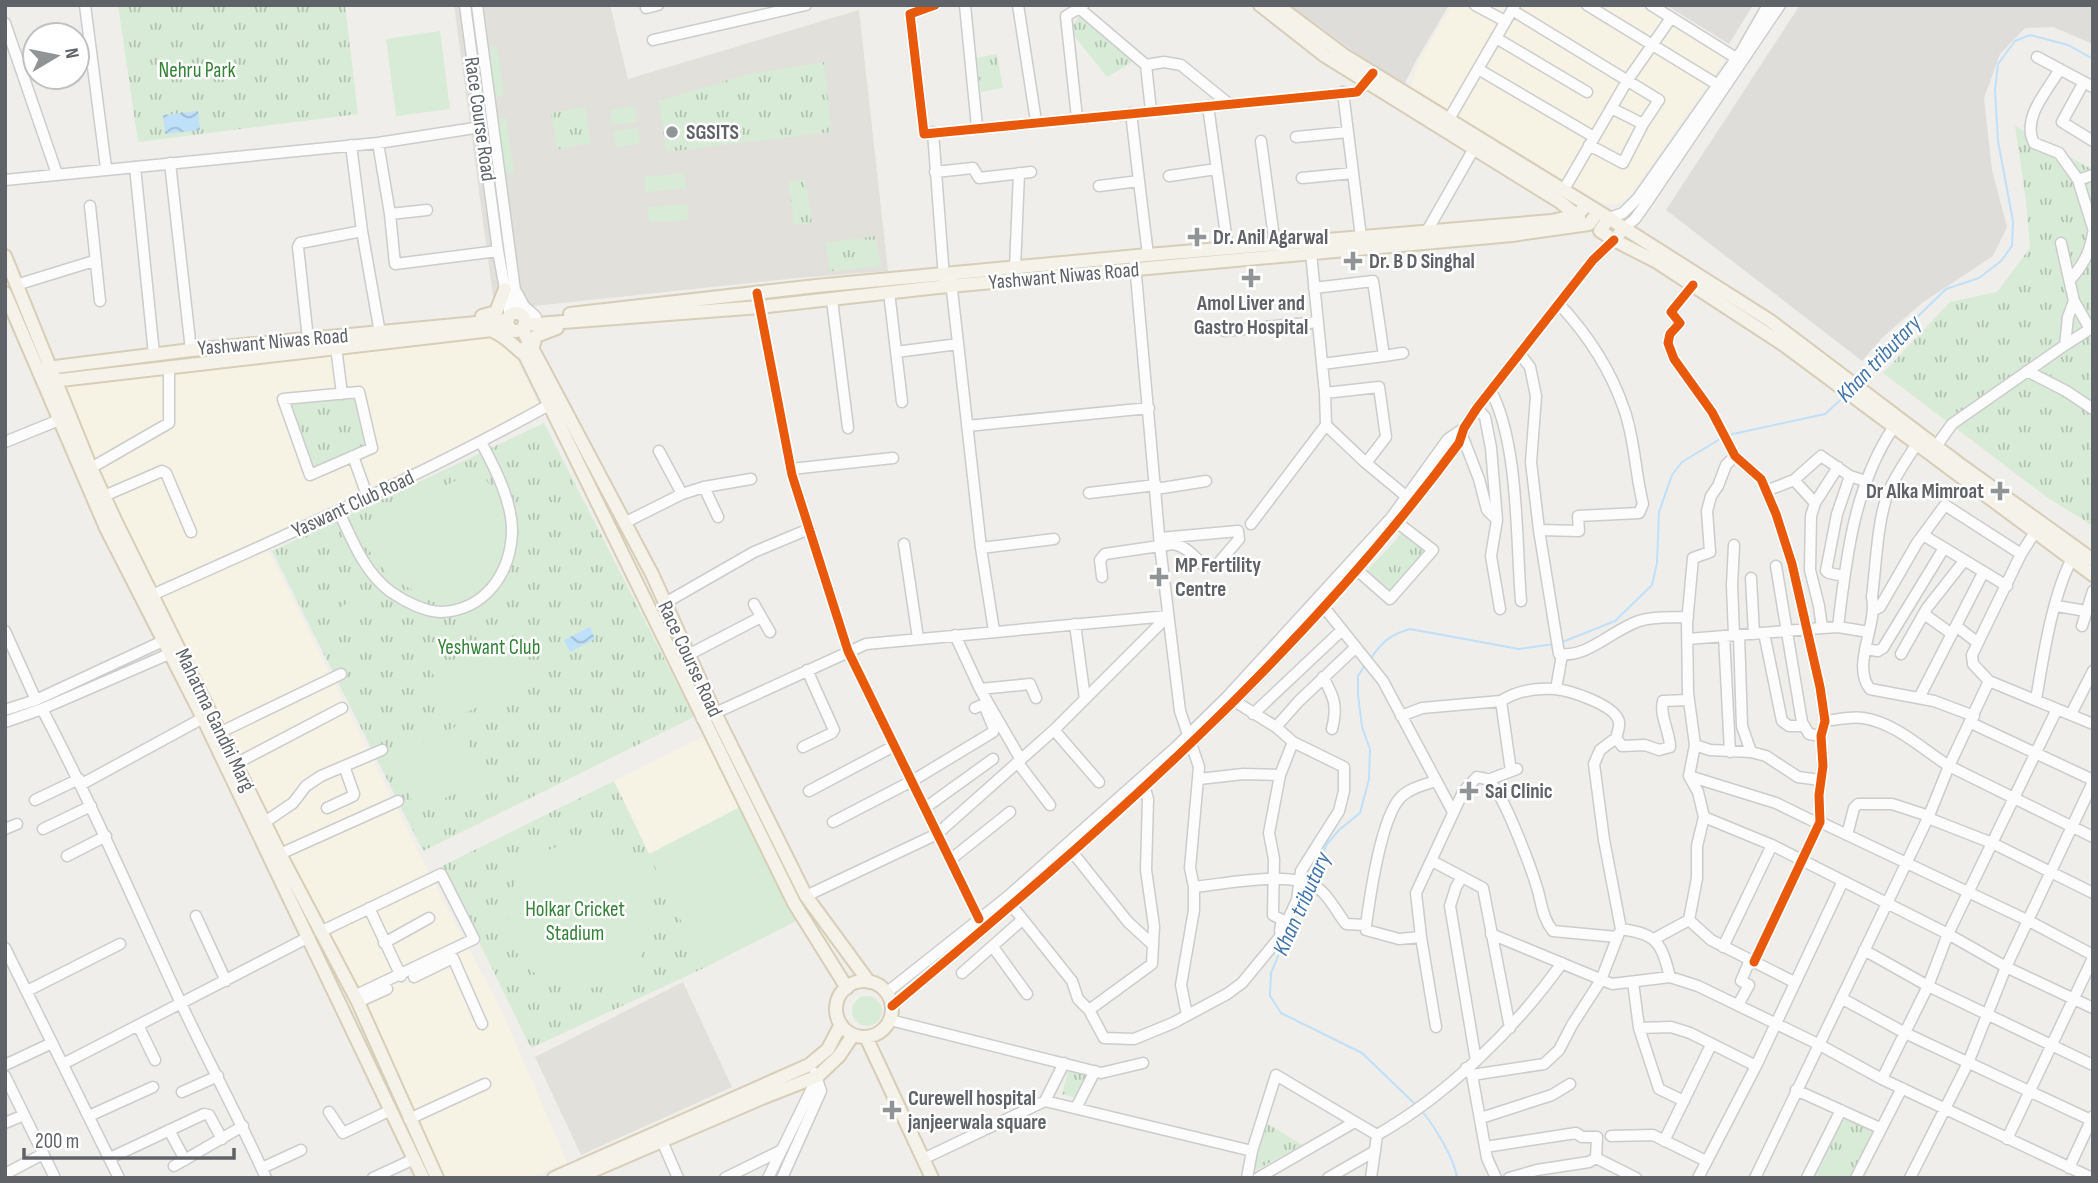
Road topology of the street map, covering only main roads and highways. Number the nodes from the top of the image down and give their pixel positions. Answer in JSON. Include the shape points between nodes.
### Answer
{"nodes":[{"id":1,"x":1260,"y":5,"type":"edge"},
{"id":2,"x":1277,"y":5,"type":"edge"},
{"id":3,"x":1370,"y":78,"type":"junction"},
{"id":4,"x":1477,"y":144,"type":"junction"},
{"id":5,"x":1598,"y":212,"type":"junction"},
{"id":6,"x":1577,"y":215,"type":"junction"},
{"id":7,"x":1595,"y":227,"type":"junction"},
{"id":8,"x":1623,"y":228,"type":"junction"},
{"id":9,"x":1427,"y":237,"type":"junction"},
{"id":10,"x":1614,"y":240,"type":"junction"},
{"id":11,"x":5,"y":256,"type":"edge"},
{"id":12,"x":1135,"y":262,"type":"junction"},
{"id":13,"x":948,"y":281,"type":"junction"},
{"id":14,"x":509,"y":286,"type":"road end"},
{"id":15,"x":10,"y":289,"type":"edge"},
{"id":16,"x":518,"y":322,"type":"junction"},
{"id":17,"x":562,"y":323,"type":"junction"},
{"id":18,"x":467,"y":324,"type":"junction"},
{"id":19,"x":491,"y":330,"type":"junction"},
{"id":20,"x":529,"y":353,"type":"junction"},
{"id":21,"x":45,"y":374,"type":"junction"},
{"id":22,"x":57,"y":380,"type":"junction"},
{"id":23,"x":1845,"y":385,"type":"junction"},
{"id":24,"x":1862,"y":398,"type":"junction"},
{"id":25,"x":2075,"y":554,"type":"junction"},
{"id":26,"x":2093,"y":560,"type":"edge"},
{"id":27,"x":2093,"y":575,"type":"edge"},
{"id":28,"x":315,"y":934,"type":"junction"},
{"id":29,"x":869,"y":982,"type":"junction"},
{"id":30,"x":847,"y":988,"type":"junction"},
{"id":31,"x":841,"y":1024,"type":"junction"},
{"id":32,"x":859,"y":1036,"type":"junction"},
{"id":33,"x":582,"y":1176,"type":"edge"},
{"id":34,"x":423,"y":1178,"type":"edge"},
{"id":35,"x":437,"y":1178,"type":"edge"},
{"id":36,"x":554,"y":1178,"type":"edge"},
{"id":37,"x":932,"y":1178,"type":"edge"}],
"edges":[{"from":1,"to":3,"type":"main road","via":[[1325,56]]},
{"from":2,"to":3,"type":"main road"},
{"from":3,"to":4,"type":"main road"},
{"from":3,"to":4,"type":"main road","via":[[1448,119]]},
{"from":4,"to":5,"type":"main road"},
{"from":4,"to":6,"type":"main road"},
{"from":5,"to":6,"type":"main road"},
{"from":5,"to":7,"type":"main road"},
{"from":5,"to":8,"type":"main road"},
{"from":6,"to":7,"type":"main road"},
{"from":6,"to":9,"type":"main road","name":"Yashwant Niwas Road"},
{"from":7,"to":9,"type":"main road","name":"Yashwant Niwas Road"},
{"from":7,"to":10,"type":"main road"},
{"from":8,"to":10,"type":"main road"},
{"from":8,"to":23,"type":"main road","via":[[1734,296]]},
{"from":9,"to":12,"type":"main road","name":"Yashwant Niwas Road","via":[[1311,253]]},
{"from":9,"to":12,"type":"main road","name":"Yashwant Niwas Road","via":[[1275,244],[1148,255]]},
{"from":10,"to":23,"type":"main road","via":[[1657,262]]},
{"from":11,"to":15,"type":"main road","name":"Mahatma Gandhi Marg"},
{"from":12,"to":13,"type":"main road","name":"Yashwant Niwas Road"},
{"from":12,"to":13,"type":"main road","name":"Yashwant Niwas Road","via":[[1015,268]]},
{"from":13,"to":16,"type":"main road","name":"Yashwant Niwas Road","via":[[757,293]]},
{"from":13,"to":17,"type":"main road","name":"Yashwant Niwas Road","via":[[831,300]]},
{"from":14,"to":18,"type":"main road","via":[[496,312],[472,317]]},
{"from":15,"to":21,"type":"main road","name":"Mahatma Gandhi Marg"},
{"from":16,"to":17,"type":"main road","name":"Yashwant Niwas Road"},
{"from":16,"to":18,"type":"main road","name":"Yashwant Niwas Road"},
{"from":16,"to":19,"type":"main road","name":"Yashwant Niwas Road"},
{"from":16,"to":20,"type":"main road","name":"Race Course Road"},
{"from":17,"to":20,"type":"main road","via":[[536,336]]},
{"from":18,"to":21,"type":"main road","name":"Yashwant Niwas Road","via":[[154,354]]},
{"from":19,"to":20,"type":"main road","via":[[510,340],[517,350]]},
{"from":19,"to":22,"type":"main road","name":"Yashwant Niwas Road"},
{"from":20,"to":29,"type":"main road","name":"Race Course Road","via":[[665,603],[806,896]]},
{"from":20,"to":30,"type":"main road","name":"Race Course Road","via":[[549,405],[794,903]]},
{"from":21,"to":22,"type":"main road","name":"Yashwant Niwas Road"},
{"from":21,"to":28,"type":"main road","name":"Mahatma Gandhi Marg","via":[[59,420],[164,656],[203,718]]},
{"from":22,"to":28,"type":"main road","name":"Mahatma Gandhi Marg","via":[[104,496],[237,763]]},
{"from":23,"to":24,"type":"main road"},
{"from":24,"to":25,"type":"main road","via":[[1937,445]]},
{"from":24,"to":25,"type":"main road","via":[[1916,445],[2035,532]]},
{"from":25,"to":26,"type":"main road"},
{"from":25,"to":27,"type":"main road"},
{"from":28,"to":34,"type":"main road","name":"Mahatma Gandhi Marg"},
{"from":28,"to":35,"type":"main road","name":"Mahatma Gandhi Marg","via":[[356,999]]},
{"from":29,"to":30,"type":"main road"},
{"from":29,"to":32,"type":"main road","via":[[887,993],[892,1006],[890,1020],[880,1032]]},
{"from":30,"to":31,"type":"main road","via":[[838,1001]]},
{"from":31,"to":32,"type":"main road"},
{"from":31,"to":36,"type":"main road","via":[[828,1049],[809,1065]]},
{"from":32,"to":33,"type":"main road","via":[[818,1076]]},
{"from":32,"to":37,"type":"main road"}]}
